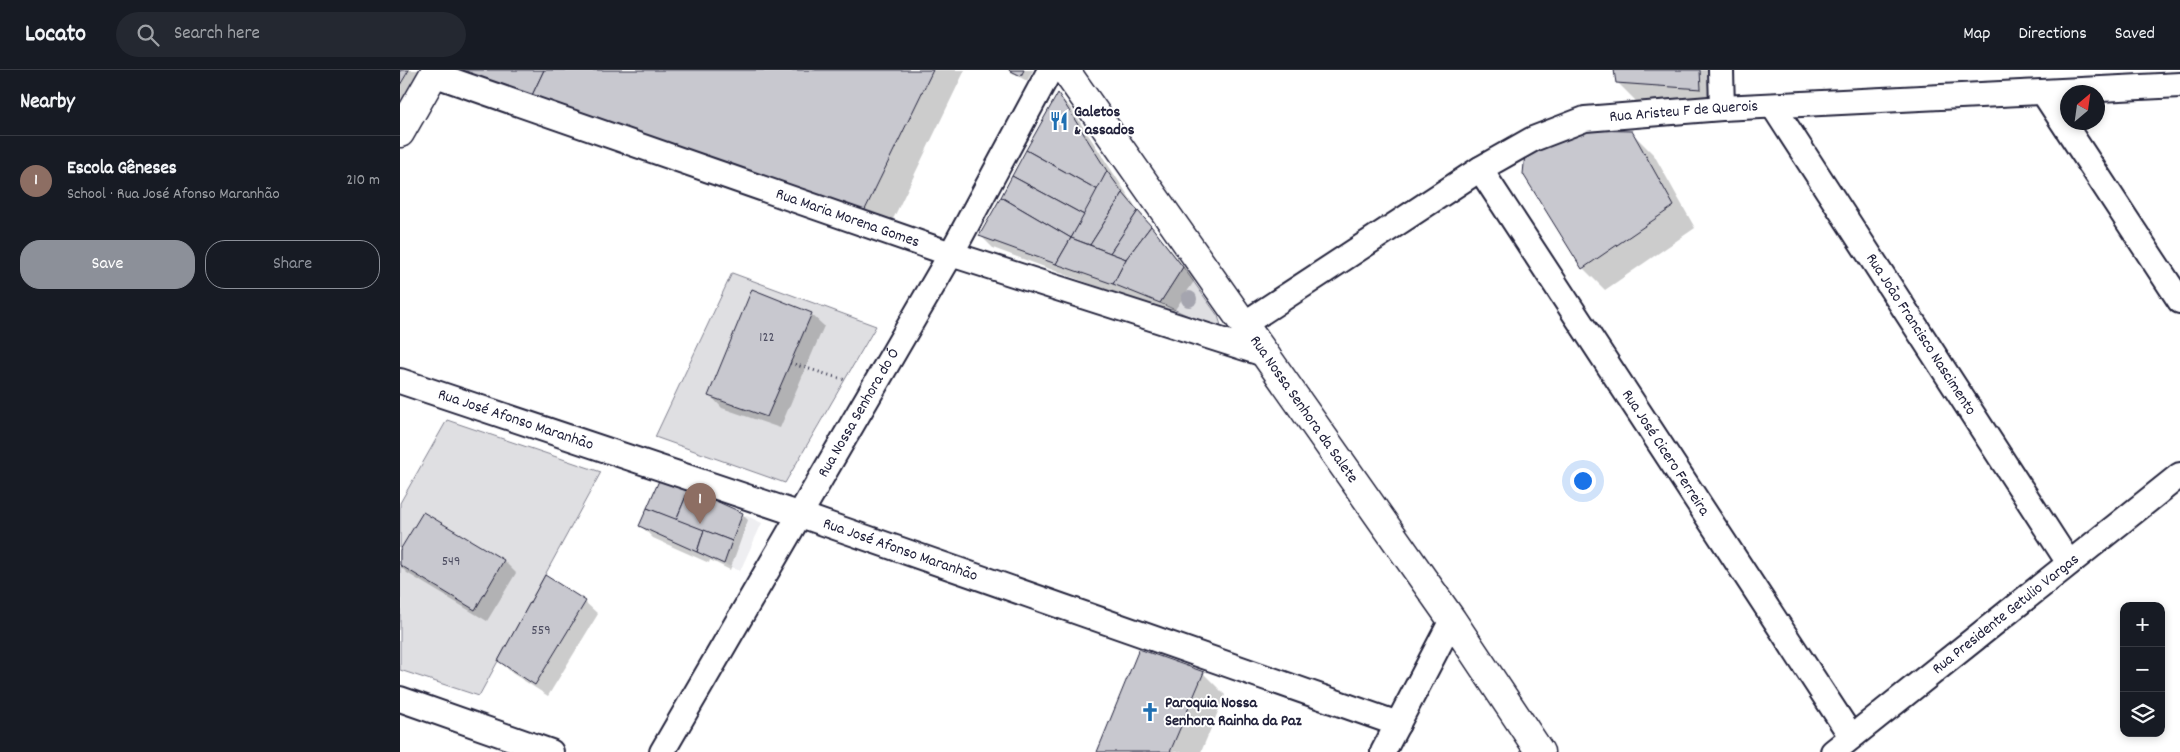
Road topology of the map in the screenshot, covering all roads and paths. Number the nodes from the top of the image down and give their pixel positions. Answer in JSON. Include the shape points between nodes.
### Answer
{"nodes":[{"id":1,"x":1050,"y":70,"type":"edge"},
{"id":2,"x":1065,"y":70,"type":"edge"},
{"id":3,"x":1721,"y":70,"type":"edge"},
{"id":4,"x":434,"y":72,"type":"edge"},
{"id":5,"x":2180,"y":86,"type":"edge"},
{"id":6,"x":2043,"y":92,"type":"junction"},
{"id":7,"x":1773,"y":106,"type":"junction"},
{"id":8,"x":1722,"y":108,"type":"junction"},
{"id":9,"x":400,"y":132,"type":"edge"},
{"id":10,"x":1480,"y":169,"type":"junction"},
{"id":11,"x":951,"y":254,"type":"junction"},
{"id":12,"x":2180,"y":301,"type":"edge"},
{"id":13,"x":1244,"y":324,"type":"junction"},
{"id":14,"x":1264,"y":354,"type":"junction"},
{"id":15,"x":790,"y":363,"type":"dead end"},
{"id":16,"x":845,"y":380,"type":"dead end"},
{"id":17,"x":400,"y":381,"type":"edge"},
{"id":18,"x":2180,"y":475,"type":"edge"},
{"id":19,"x":801,"y":515,"type":"junction"},
{"id":20,"x":2070,"y":563,"type":"junction"},
{"id":21,"x":1452,"y":620,"type":"junction"},
{"id":22,"x":400,"y":699,"type":"edge"},
{"id":23,"x":1398,"y":724,"type":"junction"},
{"id":24,"x":1851,"y":736,"type":"junction"},
{"id":25,"x":551,"y":752,"type":"edge"},
{"id":26,"x":662,"y":752,"type":"edge"},
{"id":27,"x":1383,"y":752,"type":"edge"},
{"id":28,"x":1540,"y":752,"type":"edge"},
{"id":29,"x":1833,"y":752,"type":"edge"}],
"edges":[{"from":1,"to":11,"type":"street","name":"Rua Nossa Senhora do Ó"},
{"from":2,"to":13,"type":"street","name":"Rua Nossa Senhora da Salete"},
{"from":3,"to":8,"type":"street"},
{"from":4,"to":9,"type":"street"},
{"from":4,"to":11,"type":"street","name":"Rua Maria Morena Gomes"},
{"from":5,"to":6,"type":"street","name":"Rua Aristeu F de Querois"},
{"from":6,"to":7,"type":"street","name":"Rua Aristeu F de Querois"},
{"from":6,"to":12,"type":"street"},
{"from":7,"to":8,"type":"street","name":"Rua Aristeu F de Querois"},
{"from":7,"to":20,"type":"street","name":"Rua João Francisco Nascimento"},
{"from":8,"to":10,"type":"street","name":"Rua Aristeu F de Querois","via":[[1585,119],[1533,139]]},
{"from":10,"to":13,"type":"street","name":"Rua Aristeu F de Querois"},
{"from":10,"to":24,"type":"street","name":"Rua José Cicero Ferreira"},
{"from":11,"to":14,"type":"street","name":"Rua Maria Morena Gomes"},
{"from":11,"to":19,"type":"street","name":"Rua Nossa Senhora do Ó"},
{"from":13,"to":14,"type":"street","name":"Rua Nossa Senhora da Salete"},
{"from":14,"to":21,"type":"street","name":"Rua Nossa Senhora da Salete"},
{"from":15,"to":16,"type":"path"},
{"from":17,"to":19,"type":"street","name":"Rua José Afonso Maranhão"},
{"from":18,"to":20,"type":"street","name":"Rua Presidente Getulio Vargas"},
{"from":19,"to":23,"type":"street","name":"Rua José Afonso Maranhão"},
{"from":19,"to":26,"type":"street","name":"Rua Nossa Senhora do Ó"},
{"from":20,"to":24,"type":"street","name":"Rua Presidente Getulio Vargas"},
{"from":21,"to":23,"type":"street"},
{"from":21,"to":28,"type":"street","name":"Rua Nossa Senhora da Salete"},
{"from":22,"to":25,"type":"street"},
{"from":23,"to":27,"type":"street"},
{"from":24,"to":29,"type":"street","name":"Rua Presidente Getulio Vargas"}]}
